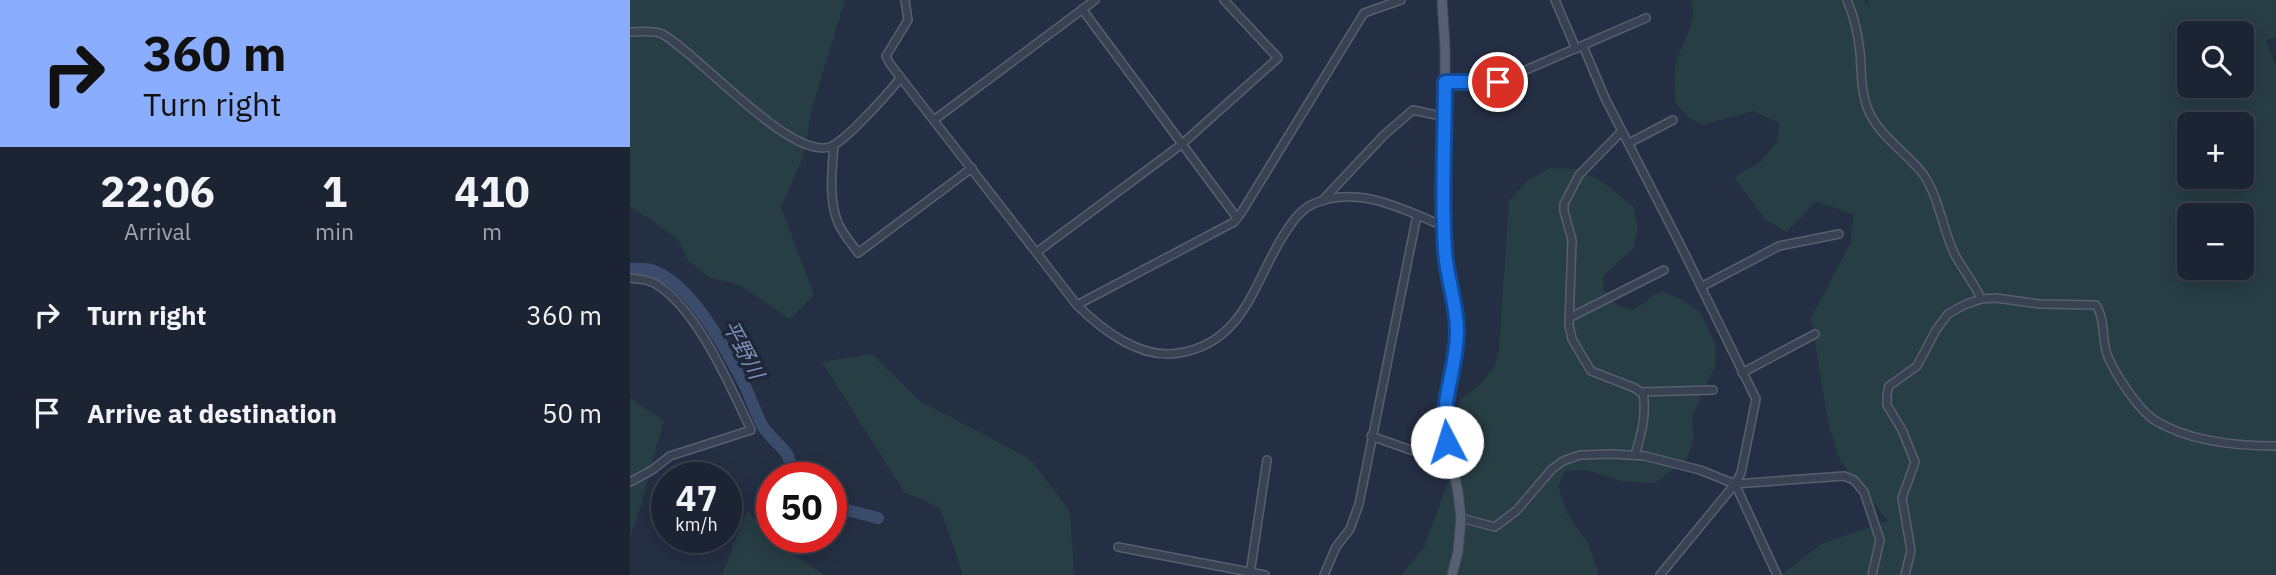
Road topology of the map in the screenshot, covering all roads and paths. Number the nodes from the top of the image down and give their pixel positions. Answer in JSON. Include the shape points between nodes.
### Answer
{"nodes":[{"id":1,"x":905,"y":0,"type":"edge"},
{"id":2,"x":1095,"y":0,"type":"edge"},
{"id":3,"x":1224,"y":0,"type":"edge"},
{"id":4,"x":1401,"y":0,"type":"edge"},
{"id":5,"x":1442,"y":0,"type":"edge"},
{"id":6,"x":1555,"y":0,"type":"edge"},
{"id":7,"x":1847,"y":0,"type":"edge"},
{"id":8,"x":1082,"y":9,"type":"junction"},
{"id":9,"x":1646,"y":18,"type":"dead end"},
{"id":10,"x":630,"y":32,"type":"edge"},
{"id":11,"x":1580,"y":47,"type":"junction"},
{"id":12,"x":900,"y":78,"type":"junction"},
{"id":13,"x":1445,"y":82,"type":"junction"},
{"id":14,"x":1445,"y":117,"type":"junction"},
{"id":15,"x":934,"y":120,"type":"junction"},
{"id":16,"x":1673,"y":120,"type":"dead end"},
{"id":17,"x":1622,"y":131,"type":"junction"},
{"id":18,"x":1182,"y":144,"type":"junction"},
{"id":19,"x":1629,"y":144,"type":"junction"},
{"id":20,"x":834,"y":145,"type":"junction"},
{"id":21,"x":972,"y":168,"type":"junction"},
{"id":22,"x":1322,"y":201,"type":"junction"},
{"id":23,"x":1417,"y":215,"type":"junction"},
{"id":24,"x":1237,"y":218,"type":"junction"},
{"id":25,"x":1445,"y":227,"type":"junction"},
{"id":26,"x":1839,"y":234,"type":"dead end"},
{"id":27,"x":1037,"y":252,"type":"junction"},
{"id":28,"x":1664,"y":270,"type":"dead end"},
{"id":29,"x":630,"y":278,"type":"edge"},
{"id":30,"x":1701,"y":287,"type":"junction"},
{"id":31,"x":1981,"y":299,"type":"junction"},
{"id":32,"x":1077,"y":305,"type":"junction"},
{"id":33,"x":1569,"y":318,"type":"junction"},
{"id":34,"x":1815,"y":334,"type":"dead end"},
{"id":35,"x":1742,"y":373,"type":"junction"},
{"id":36,"x":1713,"y":390,"type":"dead end"},
{"id":37,"x":1643,"y":393,"type":"junction"},
{"id":38,"x":1371,"y":436,"type":"junction"},
{"id":39,"x":2276,"y":446,"type":"edge"},
{"id":40,"x":1635,"y":455,"type":"junction"},
{"id":41,"x":1267,"y":460,"type":"dead end"},
{"id":42,"x":1451,"y":461,"type":"junction"},
{"id":43,"x":630,"y":482,"type":"edge"},
{"id":44,"x":1735,"y":484,"type":"junction"},
{"id":45,"x":1461,"y":518,"type":"junction"},
{"id":46,"x":1118,"y":547,"type":"dead end"},
{"id":47,"x":1250,"y":574,"type":"edge"},
{"id":48,"x":1265,"y":575,"type":"edge"},
{"id":49,"x":1324,"y":575,"type":"edge"},
{"id":50,"x":1452,"y":575,"type":"edge"},
{"id":51,"x":1660,"y":575,"type":"edge"},
{"id":52,"x":1777,"y":575,"type":"edge"},
{"id":53,"x":1872,"y":575,"type":"edge"},
{"id":54,"x":1905,"y":575,"type":"edge"}],
"edges":[{"from":1,"to":12,"type":"street","via":[[908,20],[886,55]]},
{"from":2,"to":8,"type":"street"},
{"from":3,"to":18,"type":"street","via":[[1278,58]]},
{"from":4,"to":24,"type":"street","via":[[1364,13]]},
{"from":5,"to":13,"type":"main road"},
{"from":6,"to":11,"type":"street"},
{"from":7,"to":31,"type":"street","via":[[1857,32],[1863,96],[1871,116],[1923,174],[1955,255]]},
{"from":8,"to":15,"type":"street"},
{"from":8,"to":18,"type":"street"},
{"from":9,"to":11,"type":"street"},
{"from":10,"to":20,"type":"street","via":[[658,32],[675,42],[791,139],[814,147]]},
{"from":11,"to":13,"type":"street","via":[[1498,82]]},
{"from":11,"to":17,"type":"street"},
{"from":12,"to":15,"type":"street"},
{"from":12,"to":20,"type":"street"},
{"from":13,"to":14,"type":"main road"},
{"from":14,"to":22,"type":"street","via":[[1412,110]]},
{"from":14,"to":25,"type":"main road"},
{"from":15,"to":21,"type":"street"},
{"from":16,"to":19,"type":"street"},
{"from":17,"to":19,"type":"street"},
{"from":17,"to":33,"type":"street","via":[[1579,175],[1564,204],[1572,240]]},
{"from":18,"to":24,"type":"street"},
{"from":18,"to":27,"type":"street"},
{"from":19,"to":30,"type":"street"},
{"from":20,"to":21,"type":"street","via":[[835,212],[858,253]]},
{"from":21,"to":27,"type":"street"},
{"from":22,"to":23,"type":"street","via":[[1364,197]]},
{"from":22,"to":32,"type":"street","via":[[1297,215],[1241,314],[1220,338],[1200,348],[1173,354],[1142,350],[1091,320]]},
{"from":23,"to":25,"type":"street"},
{"from":23,"to":38,"type":"street"},
{"from":24,"to":32,"type":"street"},
{"from":25,"to":42,"type":"main road","via":[[1457,328],[1444,406]]},
{"from":26,"to":30,"type":"street","via":[[1779,246]]},
{"from":27,"to":32,"type":"street"},
{"from":28,"to":33,"type":"street"},
{"from":29,"to":43,"type":"street","via":[[657,285],[691,319],[751,430],[670,456]]},
{"from":30,"to":35,"type":"street"},
{"from":31,"to":39,"type":"street","via":[[2096,305],[2115,372],[2153,420],[2224,443]]},
{"from":31,"to":54,"type":"street","via":[[1948,313],[1917,366],[1889,386],[1887,405],[1915,462],[1902,498],[1911,551]]},
{"from":33,"to":37,"type":"street","via":[[1572,339],[1591,371]]},
{"from":34,"to":35,"type":"street"},
{"from":35,"to":44,"type":"street","via":[[1756,399]]},
{"from":36,"to":37,"type":"street"},
{"from":37,"to":40,"type":"street","via":[[1646,405]]},
{"from":38,"to":42,"type":"street"},
{"from":38,"to":49,"type":"street","via":[[1356,515]]},
{"from":40,"to":44,"type":"street","via":[[1667,460]]},
{"from":40,"to":45,"type":"street","via":[[1580,455],[1563,461],[1495,527]]},
{"from":41,"to":47,"type":"street"},
{"from":42,"to":45,"type":"main road"},
{"from":44,"to":51,"type":"street"},
{"from":44,"to":52,"type":"street"},
{"from":44,"to":53,"type":"street","via":[[1844,476],[1854,480],[1864,492],[1880,540]]},
{"from":45,"to":50,"type":"main road"},
{"from":46,"to":47,"type":"street"},
{"from":47,"to":48,"type":"street"}]}
